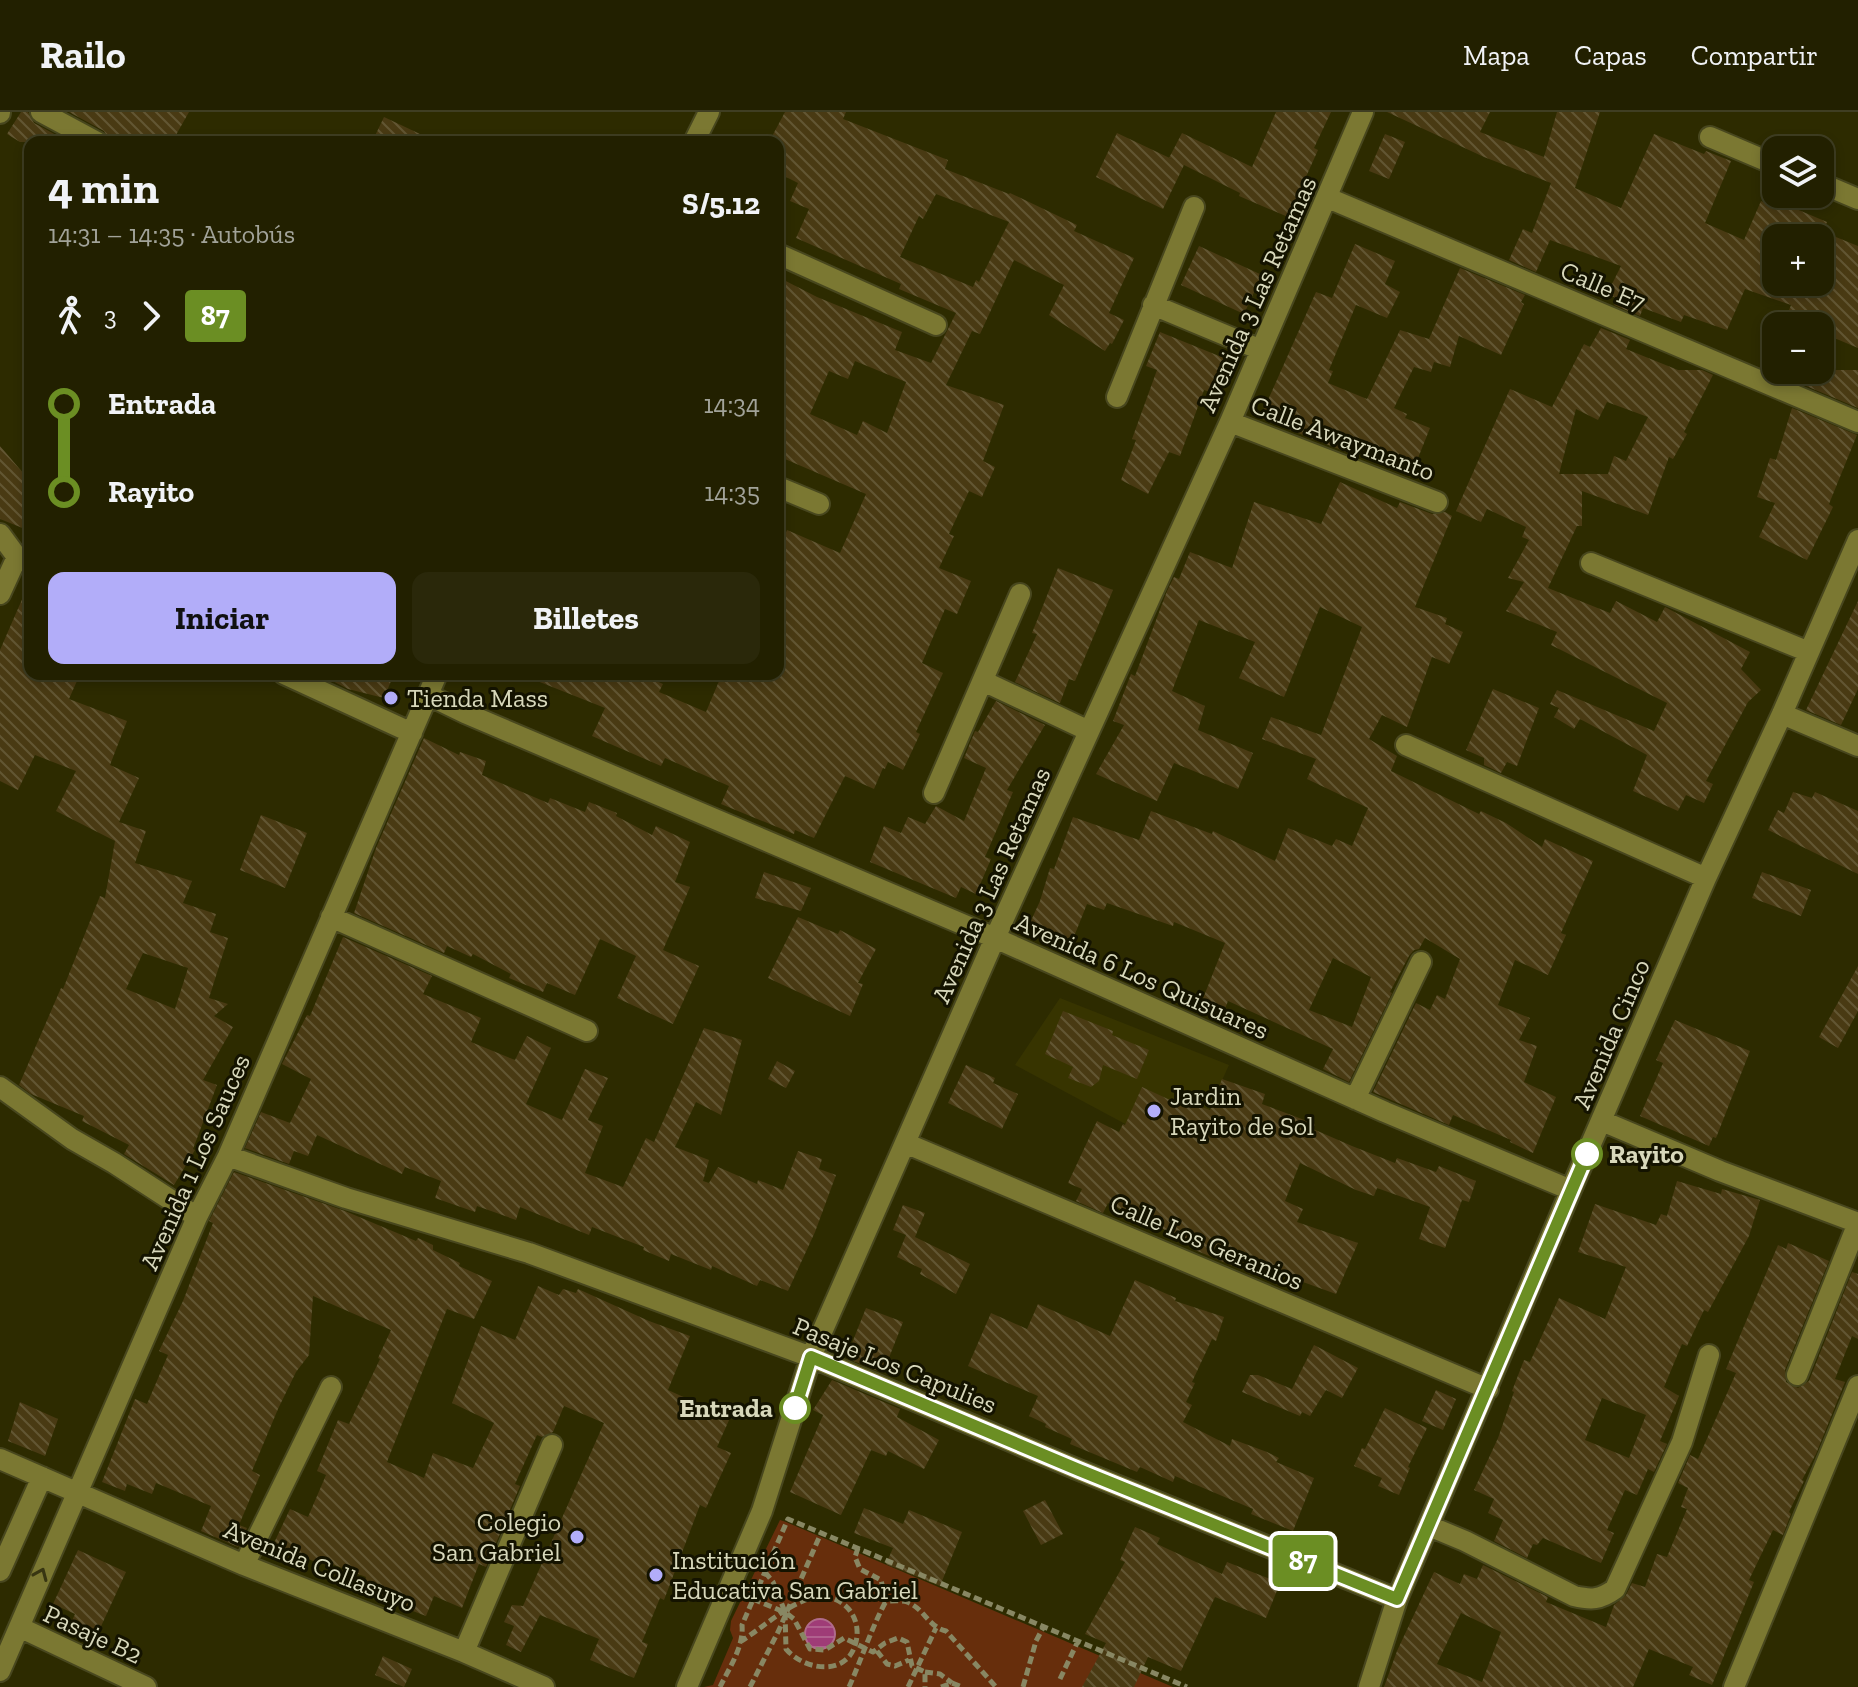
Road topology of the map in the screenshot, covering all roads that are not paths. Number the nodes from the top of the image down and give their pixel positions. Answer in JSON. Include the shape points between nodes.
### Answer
{"nodes":[{"id":1,"x":41,"y":112,"type":"edge"},
{"id":2,"x":709,"y":112,"type":"edge"},
{"id":3,"x":1363,"y":112,"type":"edge"},
{"id":4,"x":86,"y":136,"type":"edge"},
{"id":5,"x":697,"y":136,"type":"edge"},
{"id":6,"x":1710,"y":137,"type":"dead end"},
{"id":7,"x":1762,"y":159,"type":"edge"},
{"id":8,"x":1834,"y":189,"type":"edge"},
{"id":9,"x":1328,"y":198,"type":"junction"},
{"id":10,"x":1858,"y":199,"type":"edge"},
{"id":11,"x":1194,"y":207,"type":"dead end"},
{"id":12,"x":784,"y":257,"type":"edge"},
{"id":13,"x":1153,"y":305,"type":"junction"},
{"id":14,"x":936,"y":325,"type":"dead end"},
{"id":15,"x":1261,"y":350,"type":"junction"},
{"id":16,"x":1117,"y":397,"type":"dead end"},
{"id":17,"x":1230,"y":422,"type":"junction"},
{"id":18,"x":1858,"y":422,"type":"edge"},
{"id":19,"x":784,"y":489,"type":"edge"},
{"id":20,"x":1437,"y":502,"type":"dead end"},
{"id":21,"x":819,"y":504,"type":"dead end"},
{"id":22,"x":0,"y":534,"type":"edge"},
{"id":23,"x":1858,"y":540,"type":"edge"},
{"id":24,"x":23,"y":560,"type":"edge"},
{"id":25,"x":1591,"y":563,"type":"dead end"},
{"id":26,"x":0,"y":594,"type":"edge"},
{"id":27,"x":1020,"y":594,"type":"dead end"},
{"id":28,"x":1809,"y":652,"type":"junction"},
{"id":29,"x":297,"y":680,"type":"edge"},
{"id":30,"x":434,"y":680,"type":"edge"},
{"id":31,"x":983,"y":681,"type":"junction"},
{"id":32,"x":428,"y":695,"type":"junction"},
{"id":33,"x":1782,"y":714,"type":"junction"},
{"id":34,"x":1089,"y":731,"type":"junction"},
{"id":35,"x":412,"y":733,"type":"junction"},
{"id":36,"x":1406,"y":745,"type":"dead end"},
{"id":37,"x":1858,"y":746,"type":"edge"},
{"id":38,"x":934,"y":793,"type":"dead end"},
{"id":39,"x":1706,"y":878,"type":"junction"},
{"id":40,"x":331,"y":917,"type":"junction"},
{"id":41,"x":995,"y":938,"type":"junction"},
{"id":42,"x":1421,"y":962,"type":"dead end"},
{"id":43,"x":587,"y":1031,"type":"dead end"},
{"id":44,"x":0,"y":1087,"type":"edge"},
{"id":45,"x":1355,"y":1099,"type":"junction"},
{"id":46,"x":1602,"y":1121,"type":"junction"},
{"id":47,"x":905,"y":1143,"type":"junction"},
{"id":48,"x":228,"y":1156,"type":"junction"},
{"id":49,"x":1571,"y":1190,"type":"junction"},
{"id":50,"x":197,"y":1217,"type":"junction"},
{"id":51,"x":1858,"y":1223,"type":"edge"},
{"id":52,"x":1709,"y":1355,"type":"dead end"},
{"id":53,"x":811,"y":1357,"type":"junction"},
{"id":54,"x":1797,"y":1375,"type":"dead end"},
{"id":55,"x":1858,"y":1386,"type":"edge"},
{"id":56,"x":331,"y":1387,"type":"dead end"},
{"id":57,"x":1488,"y":1389,"type":"junction"},
{"id":58,"x":552,"y":1445,"type":"dead end"},
{"id":59,"x":0,"y":1459,"type":"edge"},
{"id":60,"x":42,"y":1477,"type":"junction"},
{"id":61,"x":76,"y":1491,"type":"junction"},
{"id":62,"x":1429,"y":1526,"type":"junction"},
{"id":63,"x":244,"y":1565,"type":"junction"},
{"id":64,"x":0,"y":1571,"type":"edge"},
{"id":65,"x":1397,"y":1599,"type":"junction"},
{"id":66,"x":19,"y":1627,"type":"junction"},
{"id":67,"x":464,"y":1652,"type":"junction"},
{"id":68,"x":0,"y":1671,"type":"edge"},
{"id":69,"x":146,"y":1687,"type":"edge"},
{"id":70,"x":544,"y":1687,"type":"edge"},
{"id":71,"x":687,"y":1687,"type":"edge"},
{"id":72,"x":1369,"y":1687,"type":"edge"},
{"id":73,"x":1734,"y":1687,"type":"edge"}],
"edges":[{"from":1,"to":4,"type":"street"},
{"from":2,"to":5,"type":"street"},
{"from":3,"to":9,"type":"street","name":"Avenida 3 Las Retamas"},
{"from":6,"to":7,"type":"street"},
{"from":8,"to":10,"type":"street"},
{"from":9,"to":15,"type":"street","name":"Avenida 3 Las Retamas"},
{"from":9,"to":18,"type":"street","name":"Calle E7"},
{"from":11,"to":13,"type":"street"},
{"from":12,"to":14,"type":"street"},
{"from":13,"to":15,"type":"street"},
{"from":13,"to":16,"type":"street"},
{"from":15,"to":17,"type":"street","name":"Avenida 3 Las Retamas"},
{"from":17,"to":20,"type":"street","name":"Calle Awaymanto"},
{"from":17,"to":34,"type":"street","name":"Avenida 3 Las Retamas"},
{"from":19,"to":21,"type":"street"},
{"from":22,"to":24,"type":"street"},
{"from":23,"to":28,"type":"street","name":"Avenida Cinco"},
{"from":24,"to":26,"type":"street"},
{"from":25,"to":28,"type":"street"},
{"from":27,"to":31,"type":"street"},
{"from":28,"to":33,"type":"street","name":"Avenida Cinco"},
{"from":29,"to":35,"type":"street"},
{"from":30,"to":32,"type":"street","name":"Avenida 1 Los Sauces"},
{"from":31,"to":34,"type":"street"},
{"from":31,"to":38,"type":"street"},
{"from":32,"to":35,"type":"street","name":"Avenida 1 Los Sauces"},
{"from":32,"to":41,"type":"street","name":"Avenida 6 Los Quisuares"},
{"from":33,"to":37,"type":"street"},
{"from":33,"to":39,"type":"street","name":"Avenida Cinco"},
{"from":34,"to":41,"type":"street","name":"Avenida 3 Las Retamas"},
{"from":35,"to":40,"type":"street","name":"Avenida 1 Los Sauces"},
{"from":36,"to":39,"type":"street"},
{"from":39,"to":46,"type":"street","name":"Avenida Cinco"},
{"from":40,"to":43,"type":"street"},
{"from":40,"to":48,"type":"street","name":"Avenida 1 Los Sauces"},
{"from":41,"to":45,"type":"street","name":"Avenida 6 Los Quisuares"},
{"from":41,"to":47,"type":"street","name":"Avenida 3 Las Retamas"},
{"from":42,"to":45,"type":"street"},
{"from":44,"to":50,"type":"street"},
{"from":45,"to":49,"type":"street","name":"Avenida 6 Los Quisuares"},
{"from":46,"to":49,"type":"street","name":"Avenida Cinco"},
{"from":46,"to":51,"type":"street"},
{"from":47,"to":53,"type":"street","name":"Avenida 3 Las Retamas"},
{"from":47,"to":57,"type":"street","name":"Calle Los Geranios"},
{"from":48,"to":50,"type":"street","name":"Avenida 1 Los Sauces"},
{"from":48,"to":53,"type":"street","name":"Pasaje Los Capulies","via":[[529,1253]]},
{"from":49,"to":57,"type":"street","name":"Avenida Cinco"},
{"from":50,"to":61,"type":"street","name":"Avenida 1 Los Sauces"},
{"from":51,"to":54,"type":"street"},
{"from":52,"to":62,"type":"street","via":[[1682,1442],[1615,1589],[1604,1597],[1574,1596]]},
{"from":53,"to":65,"type":"street","name":"Pasaje Los Capulies"},
{"from":53,"to":71,"type":"street","name":"Avenida 3 Las Retamas","via":[[762,1511]]},
{"from":55,"to":73,"type":"street"},
{"from":56,"to":63,"type":"street"},
{"from":57,"to":62,"type":"street","name":"Avenida Cinco"},
{"from":58,"to":67,"type":"street"},
{"from":59,"to":60,"type":"street"},
{"from":60,"to":61,"type":"street","name":"Avenida Collasuyo"},
{"from":60,"to":64,"type":"street"},
{"from":61,"to":63,"type":"street","name":"Avenida Collasuyo"},
{"from":66,"to":61,"type":"street","name":"Avenida 1 Los Sauces","one_way":true},
{"from":62,"to":65,"type":"street","name":"Avenida Cinco"},
{"from":63,"to":67,"type":"street","name":"Avenida Collasuyo"},
{"from":65,"to":72,"type":"street","name":"Avenida Cinco"},
{"from":66,"to":68,"type":"street","name":"Avenida 1 Los Sauces"},
{"from":66,"to":69,"type":"street","name":"Pasaje B2"},
{"from":67,"to":70,"type":"street","name":"Avenida Collasuyo"}]}
